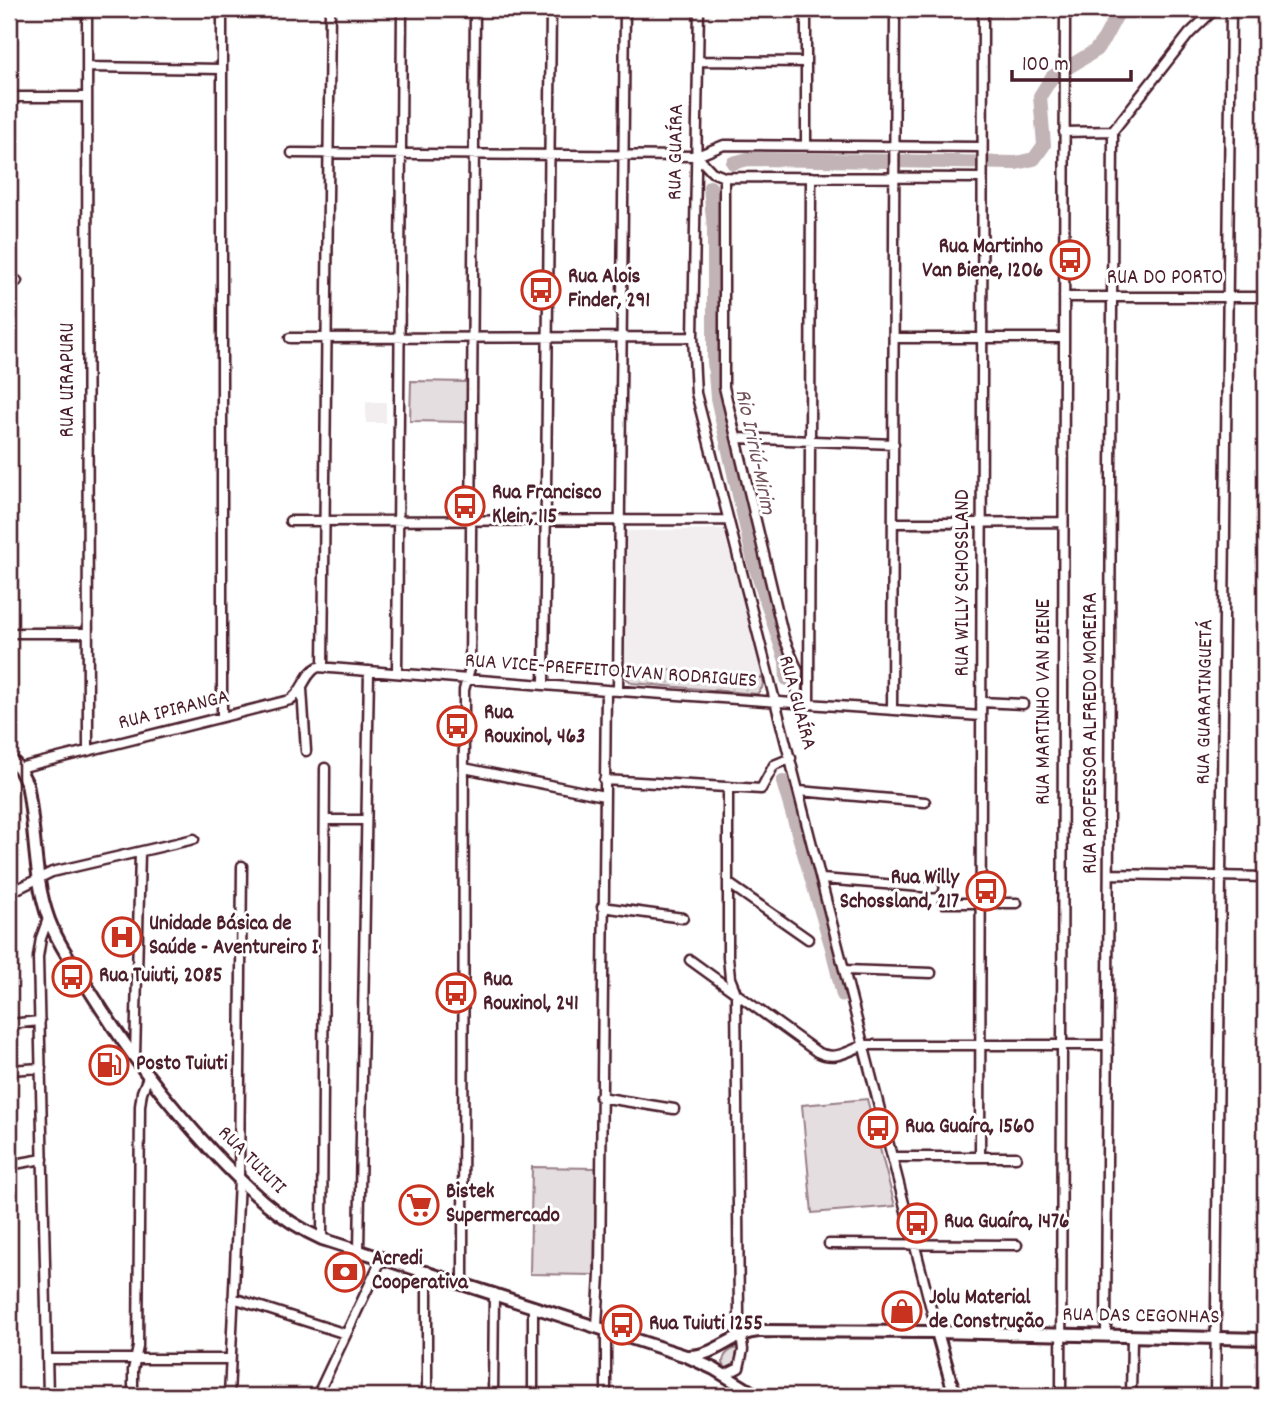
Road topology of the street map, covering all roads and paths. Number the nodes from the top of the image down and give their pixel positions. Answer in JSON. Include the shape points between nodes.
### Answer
{"nodes":[{"id":1,"x":87,"y":9,"type":"edge"},
{"id":2,"x":222,"y":9,"type":"edge"},
{"id":3,"x":330,"y":9,"type":"edge"},
{"id":4,"x":402,"y":9,"type":"edge"},
{"id":5,"x":475,"y":9,"type":"edge"},
{"id":6,"x":551,"y":9,"type":"edge"},
{"id":7,"x":625,"y":9,"type":"edge"},
{"id":8,"x":699,"y":9,"type":"edge"},
{"id":9,"x":806,"y":9,"type":"edge"},
{"id":10,"x":895,"y":9,"type":"edge"},
{"id":11,"x":983,"y":9,"type":"edge"},
{"id":12,"x":1065,"y":9,"type":"edge"},
{"id":13,"x":1215,"y":9,"type":"edge"},
{"id":14,"x":1231,"y":9,"type":"edge"},
{"id":15,"x":698,"y":61,"type":"junction"},
{"id":16,"x":806,"y":62,"type":"junction"},
{"id":17,"x":87,"y":67,"type":"junction"},
{"id":18,"x":222,"y":69,"type":"junction"},
{"id":19,"x":9,"y":97,"type":"edge"},
{"id":20,"x":87,"y":97,"type":"junction"},
{"id":21,"x":1113,"y":131,"type":"junction"},
{"id":22,"x":1064,"y":132,"type":"junction"},
{"id":23,"x":806,"y":145,"type":"junction"},
{"id":24,"x":895,"y":149,"type":"junction"},
{"id":25,"x":982,"y":151,"type":"junction"},
{"id":26,"x":292,"y":153,"type":"dead end"},
{"id":27,"x":328,"y":153,"type":"junction"},
{"id":28,"x":401,"y":154,"type":"junction"},
{"id":29,"x":474,"y":154,"type":"junction"},
{"id":30,"x":549,"y":155,"type":"junction"},
{"id":31,"x":623,"y":155,"type":"junction"},
{"id":32,"x":697,"y":156,"type":"junction"},
{"id":33,"x":982,"y":173,"type":"junction"},
{"id":34,"x":724,"y":177,"type":"junction"},
{"id":35,"x":811,"y":177,"type":"junction"},
{"id":36,"x":896,"y":178,"type":"junction"},
{"id":37,"x":1064,"y":297,"type":"junction"},
{"id":38,"x":1112,"y":297,"type":"junction"},
{"id":39,"x":1228,"y":297,"type":"junction"},
{"id":40,"x":1265,"y":297,"type":"edge"},
{"id":41,"x":693,"y":337,"type":"junction"},
{"id":42,"x":290,"y":338,"type":"dead end"},
{"id":43,"x":326,"y":338,"type":"junction"},
{"id":44,"x":400,"y":338,"type":"junction"},
{"id":45,"x":473,"y":338,"type":"junction"},
{"id":46,"x":547,"y":338,"type":"junction"},
{"id":47,"x":621,"y":338,"type":"junction"},
{"id":48,"x":895,"y":338,"type":"junction"},
{"id":49,"x":982,"y":338,"type":"junction"},
{"id":50,"x":1063,"y":338,"type":"junction"},
{"id":51,"x":736,"y":438,"type":"junction"},
{"id":52,"x":810,"y":441,"type":"junction"},
{"id":53,"x":894,"y":444,"type":"junction"},
{"id":54,"x":620,"y":520,"type":"junction"},
{"id":55,"x":728,"y":520,"type":"junction"},
{"id":56,"x":325,"y":521,"type":"junction"},
{"id":57,"x":398,"y":521,"type":"junction"},
{"id":58,"x":472,"y":521,"type":"junction"},
{"id":59,"x":545,"y":521,"type":"junction"},
{"id":60,"x":290,"y":522,"type":"dead end"},
{"id":61,"x":982,"y":522,"type":"junction"},
{"id":62,"x":1063,"y":522,"type":"junction"},
{"id":63,"x":893,"y":523,"type":"junction"},
{"id":64,"x":9,"y":633,"type":"edge"},
{"id":65,"x":87,"y":633,"type":"junction"},
{"id":66,"x":323,"y":667,"type":"junction"},
{"id":67,"x":369,"y":671,"type":"junction"},
{"id":68,"x":397,"y":673,"type":"junction"},
{"id":69,"x":468,"y":679,"type":"junction"},
{"id":70,"x":544,"y":685,"type":"junction"},
{"id":71,"x":302,"y":689,"type":"junction"},
{"id":72,"x":606,"y":690,"type":"junction"},
{"id":73,"x":618,"y":691,"type":"junction"},
{"id":74,"x":776,"y":702,"type":"junction"},
{"id":75,"x":981,"y":702,"type":"junction"},
{"id":76,"x":796,"y":704,"type":"junction"},
{"id":77,"x":809,"y":704,"type":"junction"},
{"id":78,"x":1023,"y":704,"type":"dead end"},
{"id":79,"x":892,"y":710,"type":"junction"},
{"id":80,"x":981,"y":716,"type":"junction"},
{"id":81,"x":222,"y":717,"type":"junction"},
{"id":82,"x":88,"y":751,"type":"junction"},
{"id":83,"x":306,"y":751,"type":"dead end"},
{"id":84,"x":9,"y":758,"type":"edge"},
{"id":85,"x":791,"y":758,"type":"junction"},
{"id":86,"x":19,"y":768,"type":"junction"},
{"id":87,"x":325,"y":768,"type":"dead end"},
{"id":88,"x":464,"y":768,"type":"junction"},
{"id":89,"x":604,"y":779,"type":"junction"},
{"id":90,"x":727,"y":787,"type":"junction"},
{"id":91,"x":799,"y":791,"type":"junction"},
{"id":92,"x":604,"y":796,"type":"junction"},
{"id":93,"x":925,"y":802,"type":"dead end"},
{"id":94,"x":325,"y":820,"type":"junction"},
{"id":95,"x":366,"y":820,"type":"junction"},
{"id":96,"x":194,"y":839,"type":"dead end"},
{"id":97,"x":140,"y":852,"type":"junction"},
{"id":98,"x":242,"y":866,"type":"dead end"},
{"id":99,"x":1109,"y":874,"type":"junction"},
{"id":100,"x":1221,"y":876,"type":"junction"},
{"id":101,"x":39,"y":877,"type":"junction"},
{"id":102,"x":1265,"y":877,"type":"edge"},
{"id":103,"x":822,"y":879,"type":"junction"},
{"id":104,"x":728,"y":883,"type":"junction"},
{"id":105,"x":934,"y":888,"type":"dead end"},
{"id":106,"x":9,"y":892,"type":"edge"},
{"id":107,"x":943,"y":903,"type":"dead end"},
{"id":108,"x":981,"y":903,"type":"junction"},
{"id":109,"x":1017,"y":903,"type":"dead end"},
{"id":110,"x":602,"y":907,"type":"junction"},
{"id":111,"x":683,"y":918,"type":"dead end"},
{"id":112,"x":48,"y":919,"type":"junction"},
{"id":113,"x":808,"y":939,"type":"dead end"},
{"id":114,"x":690,"y":960,"type":"dead end"},
{"id":115,"x":845,"y":970,"type":"junction"},
{"id":116,"x":931,"y":974,"type":"dead end"},
{"id":117,"x":736,"y":993,"type":"junction"},
{"id":118,"x":40,"y":1021,"type":"junction"},
{"id":119,"x":9,"y":1024,"type":"edge"},
{"id":120,"x":864,"y":1045,"type":"junction"},
{"id":121,"x":981,"y":1045,"type":"junction"},
{"id":122,"x":1062,"y":1045,"type":"junction"},
{"id":123,"x":1108,"y":1045,"type":"junction"},
{"id":124,"x":134,"y":1060,"type":"junction"},
{"id":125,"x":41,"y":1068,"type":"junction"},
{"id":126,"x":9,"y":1070,"type":"edge"},
{"id":127,"x":148,"y":1077,"type":"junction"},
{"id":128,"x":600,"y":1097,"type":"junction"},
{"id":129,"x":674,"y":1109,"type":"dead end"},
{"id":130,"x":892,"y":1157,"type":"junction"},
{"id":131,"x":981,"y":1157,"type":"junction"},
{"id":132,"x":1016,"y":1157,"type":"dead end"},
{"id":133,"x":43,"y":1159,"type":"junction"},
{"id":134,"x":9,"y":1165,"type":"edge"},
{"id":135,"x":239,"y":1180,"type":"junction"},
{"id":136,"x":323,"y":1239,"type":"junction"},
{"id":137,"x":829,"y":1244,"type":"dead end"},
{"id":138,"x":915,"y":1244,"type":"junction"},
{"id":139,"x":1017,"y":1245,"type":"dead end"},
{"id":140,"x":359,"y":1251,"type":"junction"},
{"id":141,"x":382,"y":1258,"type":"junction"},
{"id":142,"x":427,"y":1271,"type":"junction"},
{"id":143,"x":463,"y":1283,"type":"junction"},
{"id":144,"x":494,"y":1293,"type":"junction"},
{"id":145,"x":233,"y":1298,"type":"junction"},
{"id":146,"x":533,"y":1306,"type":"junction"},
{"id":147,"x":602,"y":1328,"type":"junction"},
{"id":148,"x":937,"y":1332,"type":"junction"},
{"id":149,"x":742,"y":1334,"type":"junction"},
{"id":150,"x":346,"y":1335,"type":"junction"},
{"id":151,"x":1062,"y":1335,"type":"junction"},
{"id":152,"x":1106,"y":1336,"type":"junction"},
{"id":153,"x":1132,"y":1336,"type":"junction"},
{"id":154,"x":1216,"y":1338,"type":"junction"},
{"id":155,"x":1265,"y":1339,"type":"edge"},
{"id":156,"x":724,"y":1345,"type":"junction"},
{"id":157,"x":686,"y":1356,"type":"junction"},
{"id":158,"x":48,"y":1359,"type":"junction"},
{"id":159,"x":137,"y":1359,"type":"junction"},
{"id":160,"x":230,"y":1359,"type":"junction"},
{"id":161,"x":725,"y":1375,"type":"junction"},
{"id":162,"x":48,"y":1396,"type":"edge"},
{"id":163,"x":133,"y":1396,"type":"edge"},
{"id":164,"x":229,"y":1396,"type":"edge"},
{"id":165,"x":317,"y":1396,"type":"edge"},
{"id":166,"x":427,"y":1396,"type":"edge"},
{"id":167,"x":493,"y":1396,"type":"edge"},
{"id":168,"x":533,"y":1396,"type":"edge"},
{"id":169,"x":606,"y":1396,"type":"edge"},
{"id":170,"x":758,"y":1396,"type":"edge"},
{"id":171,"x":955,"y":1396,"type":"edge"},
{"id":172,"x":1061,"y":1396,"type":"edge"},
{"id":173,"x":1131,"y":1396,"type":"edge"},
{"id":174,"x":1215,"y":1396,"type":"edge"}],
"edges":[{"from":1,"to":17,"type":"street","name":"RUA UIRAPURU"},
{"from":2,"to":18,"type":"street"},
{"from":3,"to":27,"type":"street"},
{"from":4,"to":28,"type":"street"},
{"from":5,"to":29,"type":"street"},
{"from":6,"to":30,"type":"street"},
{"from":7,"to":31,"type":"street"},
{"from":8,"to":15,"type":"street","name":"RUA GUAÍRA"},
{"from":9,"to":16,"type":"street"},
{"from":10,"to":24,"type":"street"},
{"from":11,"to":25,"type":"street","name":"RUA WILLY SCHOSSLAND"},
{"from":12,"to":22,"type":"street","name":"RUA MARTINHO VAN BIENE"},
{"from":13,"to":21,"type":"street","via":[[1189,34]]},
{"from":14,"to":39,"type":"street","name":"RUA GUARATINGUETÁ"},
{"from":15,"to":16,"type":"street"},
{"from":15,"to":32,"type":"street","name":"RUA GUAÍRA"},
{"from":16,"to":23,"type":"street"},
{"from":17,"to":18,"type":"street"},
{"from":17,"to":20,"type":"street","name":"RUA UIRAPURU"},
{"from":18,"to":81,"type":"street"},
{"from":19,"to":20,"type":"street"},
{"from":20,"to":65,"type":"street","name":"RUA UIRAPURU"},
{"from":21,"to":22,"type":"street"},
{"from":21,"to":38,"type":"street","name":"RUA PROFESSOR ALFREDO MOREIRA"},
{"from":22,"to":37,"type":"street","name":"RUA MARTINHO VAN BIENE"},
{"from":23,"to":24,"type":"street"},
{"from":23,"to":32,"type":"street","via":[[724,145]]},
{"from":24,"to":25,"type":"street"},
{"from":24,"to":36,"type":"street"},
{"from":25,"to":33,"type":"street","name":"RUA WILLY SCHOSSLAND"},
{"from":26,"to":27,"type":"street"},
{"from":27,"to":28,"type":"street"},
{"from":27,"to":43,"type":"street"},
{"from":28,"to":29,"type":"street"},
{"from":28,"to":44,"type":"street"},
{"from":29,"to":30,"type":"street"},
{"from":29,"to":45,"type":"street"},
{"from":30,"to":31,"type":"street"},
{"from":30,"to":46,"type":"street"},
{"from":31,"to":32,"type":"street"},
{"from":31,"to":47,"type":"street"},
{"from":32,"to":34,"type":"street"},
{"from":32,"to":41,"type":"street","name":"RUA GUAÍRA"},
{"from":33,"to":36,"type":"street"},
{"from":33,"to":49,"type":"street","name":"RUA WILLY SCHOSSLAND"},
{"from":34,"to":35,"type":"street"},
{"from":34,"to":51,"type":"street","via":[[724,387]]},
{"from":35,"to":36,"type":"street"},
{"from":35,"to":52,"type":"street"},
{"from":36,"to":48,"type":"street"},
{"from":37,"to":38,"type":"street","name":"RUA DO PORTO"},
{"from":37,"to":50,"type":"street","name":"RUA MARTINHO VAN BIENE"},
{"from":38,"to":39,"type":"street","name":"RUA DO PORTO"},
{"from":38,"to":99,"type":"street","name":"RUA PROFESSOR ALFREDO MOREIRA"},
{"from":39,"to":40,"type":"street","name":"RUA DO PORTO"},
{"from":39,"to":100,"type":"street","name":"RUA GUARATINGUETÁ"},
{"from":41,"to":47,"type":"street"},
{"from":41,"to":55,"type":"street","name":"RUA GUAÍRA","via":[[695,393]]},
{"from":42,"to":43,"type":"street"},
{"from":43,"to":44,"type":"street"},
{"from":43,"to":56,"type":"street"},
{"from":44,"to":45,"type":"street"},
{"from":44,"to":57,"type":"street"},
{"from":45,"to":46,"type":"street"},
{"from":45,"to":58,"type":"street"},
{"from":46,"to":47,"type":"street"},
{"from":46,"to":59,"type":"street"},
{"from":47,"to":54,"type":"street"},
{"from":48,"to":49,"type":"street"},
{"from":48,"to":53,"type":"street"},
{"from":49,"to":50,"type":"street"},
{"from":49,"to":61,"type":"street","name":"RUA WILLY SCHOSSLAND"},
{"from":50,"to":62,"type":"street","name":"RUA MARTINHO VAN BIENE"},
{"from":51,"to":52,"type":"street"},
{"from":51,"to":76,"type":"street","via":[[784,638],[797,664]]},
{"from":52,"to":53,"type":"street"},
{"from":52,"to":77,"type":"street"},
{"from":53,"to":63,"type":"street"},
{"from":54,"to":55,"type":"street"},
{"from":54,"to":59,"type":"street"},
{"from":54,"to":73,"type":"street"},
{"from":55,"to":74,"type":"street","name":"RUA GUAÍRA"},
{"from":56,"to":57,"type":"street"},
{"from":56,"to":60,"type":"street"},
{"from":56,"to":66,"type":"street"},
{"from":57,"to":58,"type":"street"},
{"from":57,"to":68,"type":"street"},
{"from":58,"to":59,"type":"street"},
{"from":58,"to":69,"type":"street"},
{"from":59,"to":70,"type":"street"},
{"from":61,"to":62,"type":"street"},
{"from":61,"to":63,"type":"street"},
{"from":61,"to":75,"type":"street","name":"RUA WILLY SCHOSSLAND"},
{"from":62,"to":122,"type":"street","name":"RUA MARTINHO VAN BIENE"},
{"from":63,"to":79,"type":"street"},
{"from":64,"to":65,"type":"street"},
{"from":65,"to":82,"type":"street","name":"RUA UIRAPURU"},
{"from":66,"to":67,"type":"street","name":"RUA VICE-PREFEITO IVAN RODRIGUES"},
{"from":66,"to":71,"type":"street","name":"RUA IPIRANGA","via":[[309,673]]},
{"from":67,"to":68,"type":"street","name":"RUA VICE-PREFEITO IVAN RODRIGUES"},
{"from":67,"to":95,"type":"street"},
{"from":68,"to":69,"type":"street","name":"RUA VICE-PREFEITO IVAN RODRIGUES"},
{"from":69,"to":70,"type":"street","name":"RUA VICE-PREFEITO IVAN RODRIGUES"},
{"from":69,"to":88,"type":"street","via":[[464,690]]},
{"from":70,"to":72,"type":"street","name":"RUA VICE-PREFEITO IVAN RODRIGUES"},
{"from":71,"to":81,"type":"street","name":"RUA IPIRANGA","via":[[290,700]]},
{"from":71,"to":83,"type":"street"},
{"from":72,"to":73,"type":"street","name":"RUA VICE-PREFEITO IVAN RODRIGUES"},
{"from":72,"to":89,"type":"street"},
{"from":73,"to":74,"type":"street","name":"RUA VICE-PREFEITO IVAN RODRIGUES"},
{"from":74,"to":76,"type":"street","name":"RUA VICE-PREFEITO IVAN RODRIGUES"},
{"from":74,"to":85,"type":"street","name":"RUA GUAÍRA"},
{"from":75,"to":78,"type":"street"},
{"from":75,"to":80,"type":"street","name":"RUA WILLY SCHOSSLAND"},
{"from":76,"to":77,"type":"street","name":"RUA VICE-PREFEITO IVAN RODRIGUES"},
{"from":77,"to":79,"type":"street","name":"RUA VICE-PREFEITO IVAN RODRIGUES"},
{"from":79,"to":80,"type":"street","name":"RUA VICE-PREFEITO IVAN RODRIGUES"},
{"from":80,"to":108,"type":"street","name":"RUA WILLY SCHOSSLAND"},
{"from":81,"to":82,"type":"street","name":"RUA IPIRANGA"},
{"from":82,"to":86,"type":"street","name":"RUA IPIRANGA"},
{"from":84,"to":86,"type":"main road","name":"RUA TUIUTI"},
{"from":85,"to":90,"type":"street","via":[[774,765],[761,789]]},
{"from":85,"to":91,"type":"street","name":"RUA GUAÍRA"},
{"from":86,"to":101,"type":"main road","name":"RUA TUIUTI","via":[[29,794]]},
{"from":87,"to":94,"type":"street"},
{"from":88,"to":92,"type":"street"},
{"from":88,"to":143,"type":"street"},
{"from":89,"to":90,"type":"street"},
{"from":89,"to":92,"type":"street"},
{"from":90,"to":104,"type":"street"},
{"from":91,"to":93,"type":"street"},
{"from":91,"to":103,"type":"street","name":"RUA GUAÍRA"},
{"from":92,"to":110,"type":"street"},
{"from":94,"to":95,"type":"street"},
{"from":94,"to":136,"type":"street"},
{"from":95,"to":140,"type":"street"},
{"from":96,"to":97,"type":"street"},
{"from":97,"to":101,"type":"street"},
{"from":97,"to":124,"type":"street"},
{"from":98,"to":135,"type":"street"},
{"from":99,"to":100,"type":"street"},
{"from":99,"to":123,"type":"street","name":"RUA PROFESSOR ALFREDO MOREIRA"},
{"from":100,"to":102,"type":"street"},
{"from":100,"to":154,"type":"street","name":"RUA GUARATINGUETÁ"},
{"from":101,"to":106,"type":"street"},
{"from":101,"to":112,"type":"main road","name":"RUA TUIUTI"},
{"from":103,"to":105,"type":"street"},
{"from":103,"to":115,"type":"street","name":"RUA GUAÍRA"},
{"from":104,"to":113,"type":"street"},
{"from":104,"to":117,"type":"street","via":[[729,968]]},
{"from":107,"to":108,"type":"street"},
{"from":108,"to":109,"type":"street"},
{"from":108,"to":121,"type":"street","name":"RUA WILLY SCHOSSLAND"},
{"from":110,"to":111,"type":"street"},
{"from":110,"to":128,"type":"street"},
{"from":112,"to":118,"type":"street","via":[[39,949]]},
{"from":112,"to":124,"type":"main road","name":"RUA TUIUTI"},
{"from":114,"to":117,"type":"street"},
{"from":115,"to":116,"type":"street"},
{"from":115,"to":120,"type":"street","name":"RUA GUAÍRA"},
{"from":117,"to":120,"type":"street","via":[[823,1055],[836,1057]]},
{"from":117,"to":149,"type":"street"},
{"from":118,"to":119,"type":"street"},
{"from":118,"to":125,"type":"street"},
{"from":120,"to":121,"type":"street"},
{"from":120,"to":130,"type":"street","name":"RUA GUAÍRA"},
{"from":121,"to":122,"type":"street"},
{"from":121,"to":131,"type":"street","name":"RUA WILLY SCHOSSLAND"},
{"from":122,"to":123,"type":"street"},
{"from":122,"to":151,"type":"street","name":"RUA MARTINHO VAN BIENE"},
{"from":123,"to":152,"type":"street","name":"RUA PROFESSOR ALFREDO MOREIRA"},
{"from":124,"to":127,"type":"main road","name":"RUA TUIUTI"},
{"from":125,"to":126,"type":"street"},
{"from":125,"to":133,"type":"street"},
{"from":127,"to":135,"type":"main road","name":"RUA TUIUTI"},
{"from":127,"to":159,"type":"street","via":[[140,1106]]},
{"from":128,"to":129,"type":"street"},
{"from":128,"to":147,"type":"street"},
{"from":130,"to":131,"type":"street"},
{"from":130,"to":138,"type":"street","name":"RUA GUAÍRA"},
{"from":131,"to":132,"type":"street"},
{"from":133,"to":134,"type":"street"},
{"from":133,"to":158,"type":"street"},
{"from":135,"to":136,"type":"main road","name":"RUA TUIUTI","via":[[276,1213]]},
{"from":135,"to":145,"type":"street"},
{"from":136,"to":140,"type":"main road","name":"RUA TUIUTI"},
{"from":137,"to":138,"type":"street"},
{"from":138,"to":139,"type":"street"},
{"from":138,"to":148,"type":"street","name":"RUA GUAÍRA"},
{"from":140,"to":141,"type":"main road","name":"RUA TUIUTI"},
{"from":141,"to":142,"type":"main road","name":"RUA TUIUTI"},
{"from":141,"to":150,"type":"street"},
{"from":142,"to":143,"type":"main road","name":"RUA TUIUTI"},
{"from":142,"to":166,"type":"street"},
{"from":143,"to":144,"type":"main road","name":"RUA TUIUTI"},
{"from":144,"to":146,"type":"main road","name":"RUA TUIUTI"},
{"from":144,"to":167,"type":"street"},
{"from":145,"to":150,"type":"street"},
{"from":145,"to":160,"type":"street"},
{"from":146,"to":147,"type":"main road","name":"RUA TUIUTI"},
{"from":146,"to":168,"type":"street"},
{"from":147,"to":157,"type":"main road","name":"RUA TUIUTI"},
{"from":147,"to":169,"type":"street"},
{"from":148,"to":149,"type":"main road","name":"RUA DAS CEGONHAS"},
{"from":148,"to":151,"type":"main road","name":"RUA DAS CEGONHAS"},
{"from":148,"to":171,"type":"main road","name":"RUA GUAÍRA"},
{"from":149,"to":156,"type":"main road","name":"RUA DAS CEGONHAS"},
{"from":149,"to":161,"type":"street","via":[[742,1362],[736,1371]]},
{"from":150,"to":165,"type":"street"},
{"from":151,"to":152,"type":"main road","name":"RUA DAS CEGONHAS"},
{"from":151,"to":172,"type":"street","name":"RUA MARTINHO VAN BIENE"},
{"from":152,"to":153,"type":"main road","name":"RUA DAS CEGONHAS"},
{"from":153,"to":154,"type":"main road","name":"RUA DAS CEGONHAS"},
{"from":153,"to":173,"type":"street"},
{"from":154,"to":155,"type":"main road","name":"RUA DAS CEGONHAS"},
{"from":154,"to":174,"type":"street","name":"RUA GUARATINGUETÁ"},
{"from":156,"to":157,"type":"main road","via":[[703,1355]]},
{"from":156,"to":161,"type":"main road","via":[[719,1361]]},
{"from":157,"to":161,"type":"main road","name":"RUA TUIUTI"},
{"from":158,"to":159,"type":"street"},
{"from":158,"to":162,"type":"street"},
{"from":159,"to":160,"type":"street"},
{"from":159,"to":163,"type":"street"},
{"from":160,"to":164,"type":"street"},
{"from":161,"to":170,"type":"main road","name":"RUA TUIUTI"}]}
